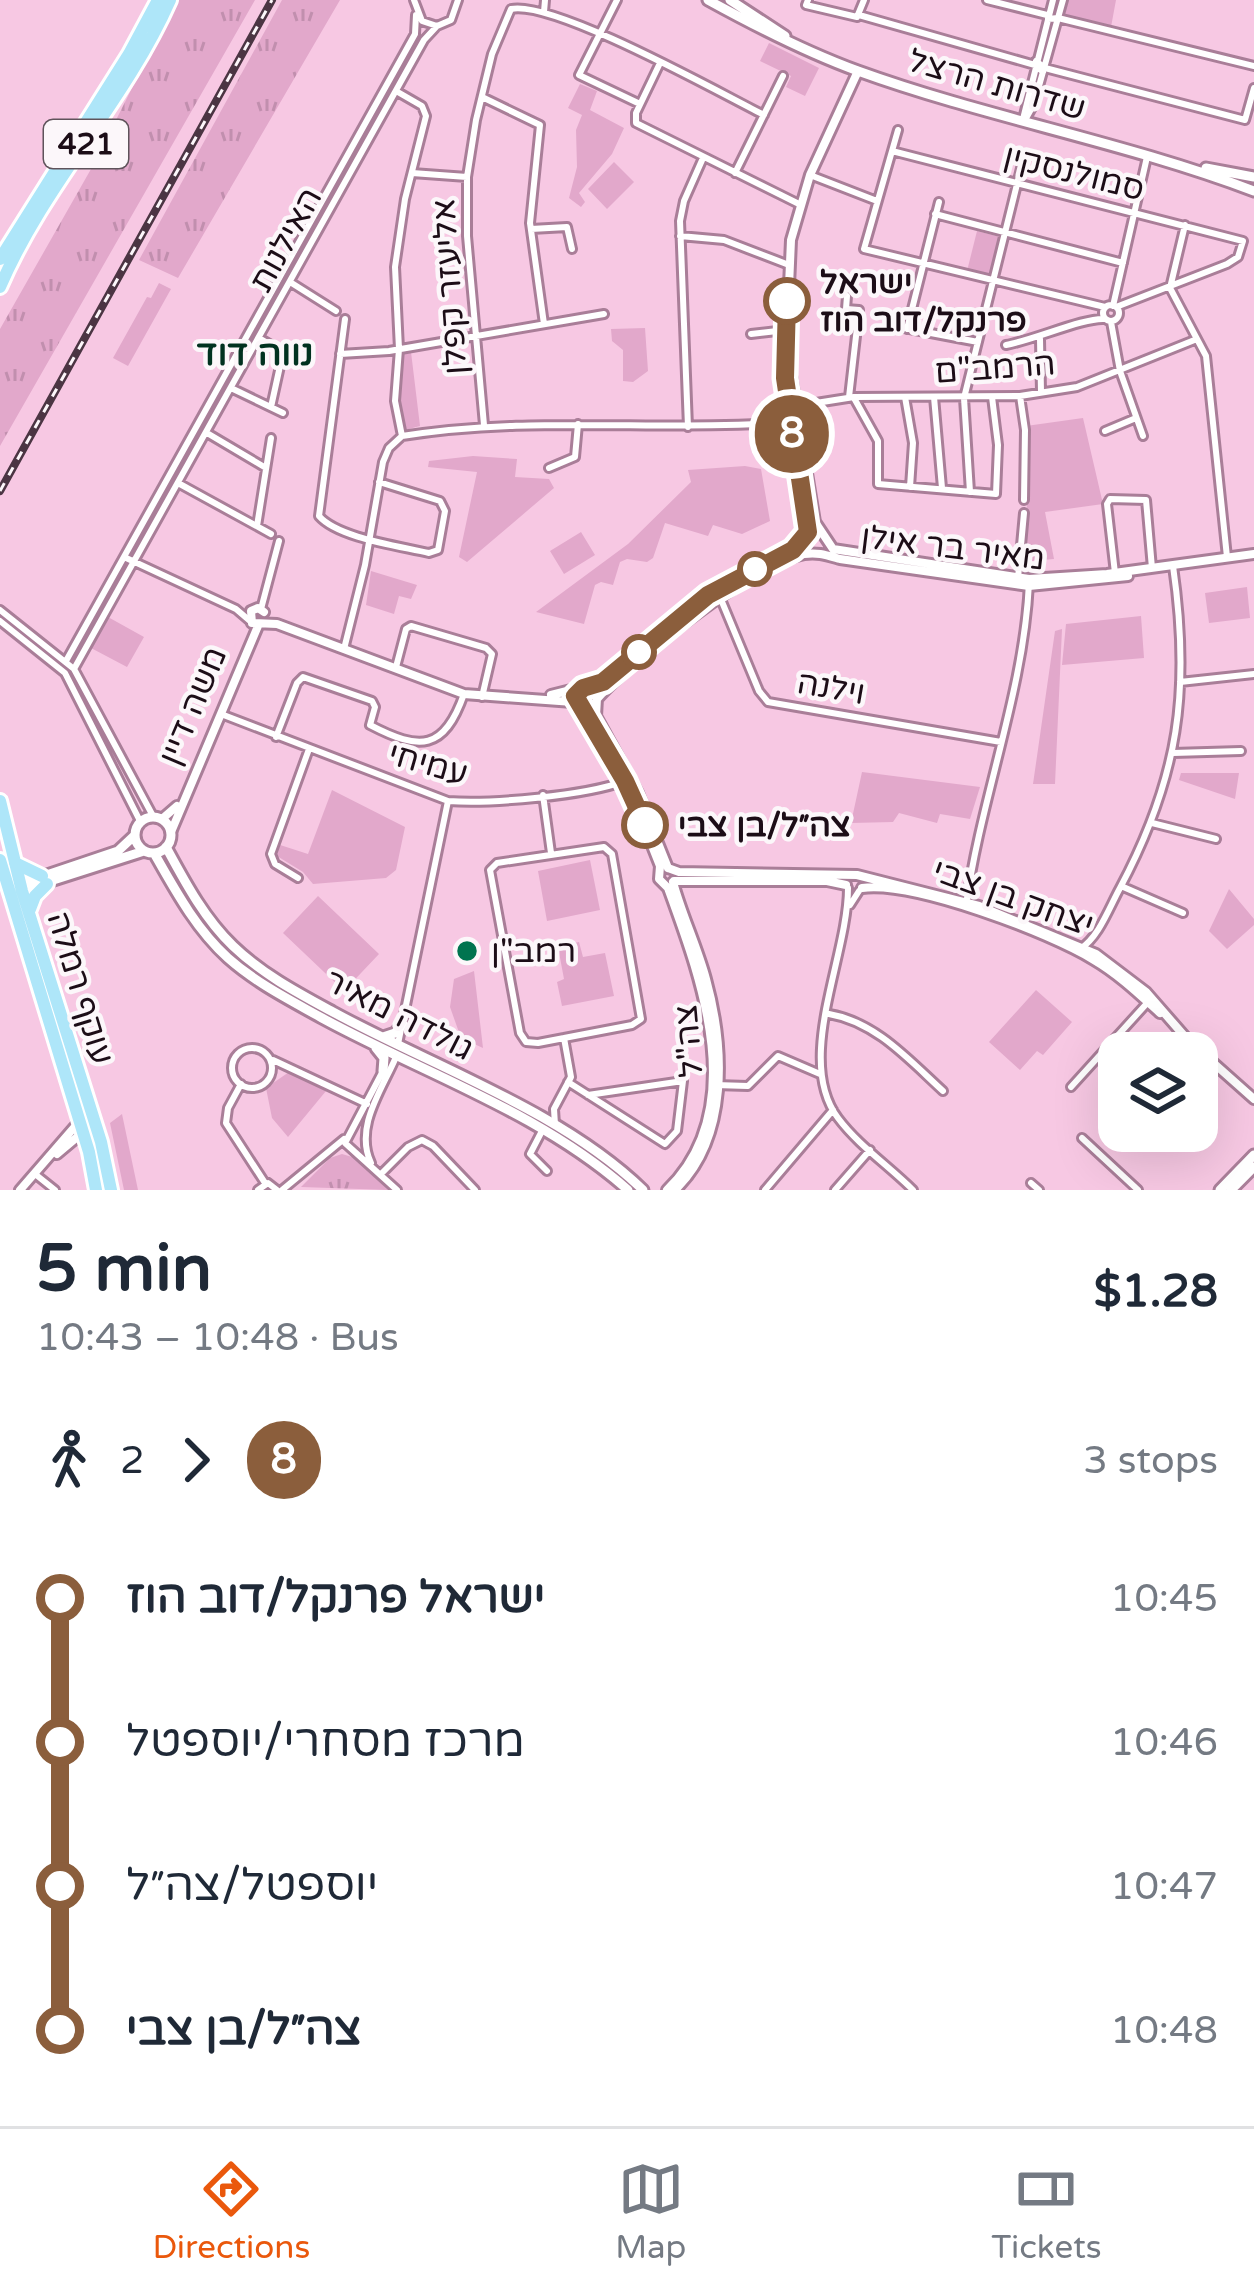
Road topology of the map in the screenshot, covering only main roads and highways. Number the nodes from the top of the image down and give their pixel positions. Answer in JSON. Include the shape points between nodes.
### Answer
{"nodes":[{"id":1,"x":158,"y":0,"type":"edge"},
{"id":2,"x":170,"y":0,"type":"edge"},
{"id":3,"x":709,"y":0,"type":"edge"},
{"id":4,"x":730,"y":0,"type":"edge"},
{"id":5,"x":799,"y":46,"type":"junction"},
{"id":6,"x":1184,"y":165,"type":"junction"},
{"id":7,"x":1254,"y":177,"type":"edge"},
{"id":8,"x":1254,"y":191,"type":"edge"},
{"id":9,"x":0,"y":259,"type":"edge"},
{"id":10,"x":0,"y":286,"type":"edge"},
{"id":11,"x":0,"y":801,"type":"edge"},
{"id":12,"x":134,"y":836,"type":"junction"},
{"id":13,"x":166,"y":848,"type":"junction"},
{"id":14,"x":149,"y":852,"type":"junction"},
{"id":15,"x":7,"y":862,"type":"edge"},
{"id":16,"x":45,"y":880,"type":"junction"},
{"id":17,"x":17,"y":888,"type":"junction"},
{"id":18,"x":30,"y":916,"type":"junction"},
{"id":19,"x":403,"y":1024,"type":"road end"},
{"id":20,"x":375,"y":1041,"type":"junction"},
{"id":21,"x":398,"y":1055,"type":"junction"},
{"id":22,"x":78,"y":1127,"type":"junction"},
{"id":23,"x":549,"y":1127,"type":"junction"},
{"id":24,"x":1254,"y":1155,"type":"edge"},
{"id":25,"x":1254,"y":1167,"type":"edge"},
{"id":26,"x":654,"y":1189,"type":"edge"},
{"id":27,"x":96,"y":1190,"type":"edge"},
{"id":28,"x":111,"y":1190,"type":"edge"},
{"id":29,"x":1220,"y":1190,"type":"edge"},
{"id":30,"x":1232,"y":1190,"type":"edge"}],
"edges":[{"from":1,"to":9,"type":"main road","number":"421"},
{"from":2,"to":10,"type":"main road","number":"421"},
{"from":3,"to":5,"type":"main road","name":"שדרות הרצל"},
{"from":4,"to":5,"type":"main road","name":"שדרות הרצל"},
{"from":5,"to":6,"type":"main road","name":"שדרות הרצל","via":[[1023,123]]},
{"from":6,"to":7,"type":"main road","name":"שדרות הרצל"},
{"from":6,"to":8,"type":"main road","name":"שדרות הרצל"},
{"from":11,"to":15,"type":"main road","name":"עוקף רמלה"},
{"from":12,"to":13,"type":"main road","via":[[140,821],[157,818],[171,832]]},
{"from":12,"to":14,"type":"main road"},
{"from":12,"to":16,"type":"main road","via":[[118,851]]},
{"from":13,"to":14,"type":"main road"},
{"from":13,"to":20,"type":"main road","name":"גולדה מאיר","via":[[235,948]]},
{"from":14,"to":16,"type":"main road"},
{"from":14,"to":20,"type":"main road","name":"גולדה מאיר","via":[[225,956],[265,986]]},
{"from":15,"to":16,"type":"main road"},
{"from":15,"to":17,"type":"main road","name":"עוקף רמלה"},
{"from":16,"to":17,"type":"main road"},
{"from":16,"to":18,"type":"main road"},
{"from":17,"to":18,"type":"main road","name":"עוקף רמלה"},
{"from":17,"to":22,"type":"main road","name":"עוקף רמלה"},
{"from":18,"to":22,"type":"main road","name":"עוקף רמלה"},
{"from":19,"to":20,"type":"main road"},
{"from":20,"to":21,"type":"main road","name":"גולדה מאיר"},
{"from":20,"to":21,"type":"main road","via":[[386,1072]]},
{"from":21,"to":23,"type":"main road","name":"גולדה מאיר"},
{"from":21,"to":23,"type":"main road","name":"גולדה מאיר"},
{"from":22,"to":27,"type":"main road","name":"עוקף רמלה"},
{"from":22,"to":28,"type":"main road","name":"עוקף רמלה"},
{"from":23,"to":26,"type":"main road","name":"גולדה מאיר","via":[[599,1164]]},
{"from":24,"to":29,"type":"main road"},
{"from":25,"to":30,"type":"main road"}]}
